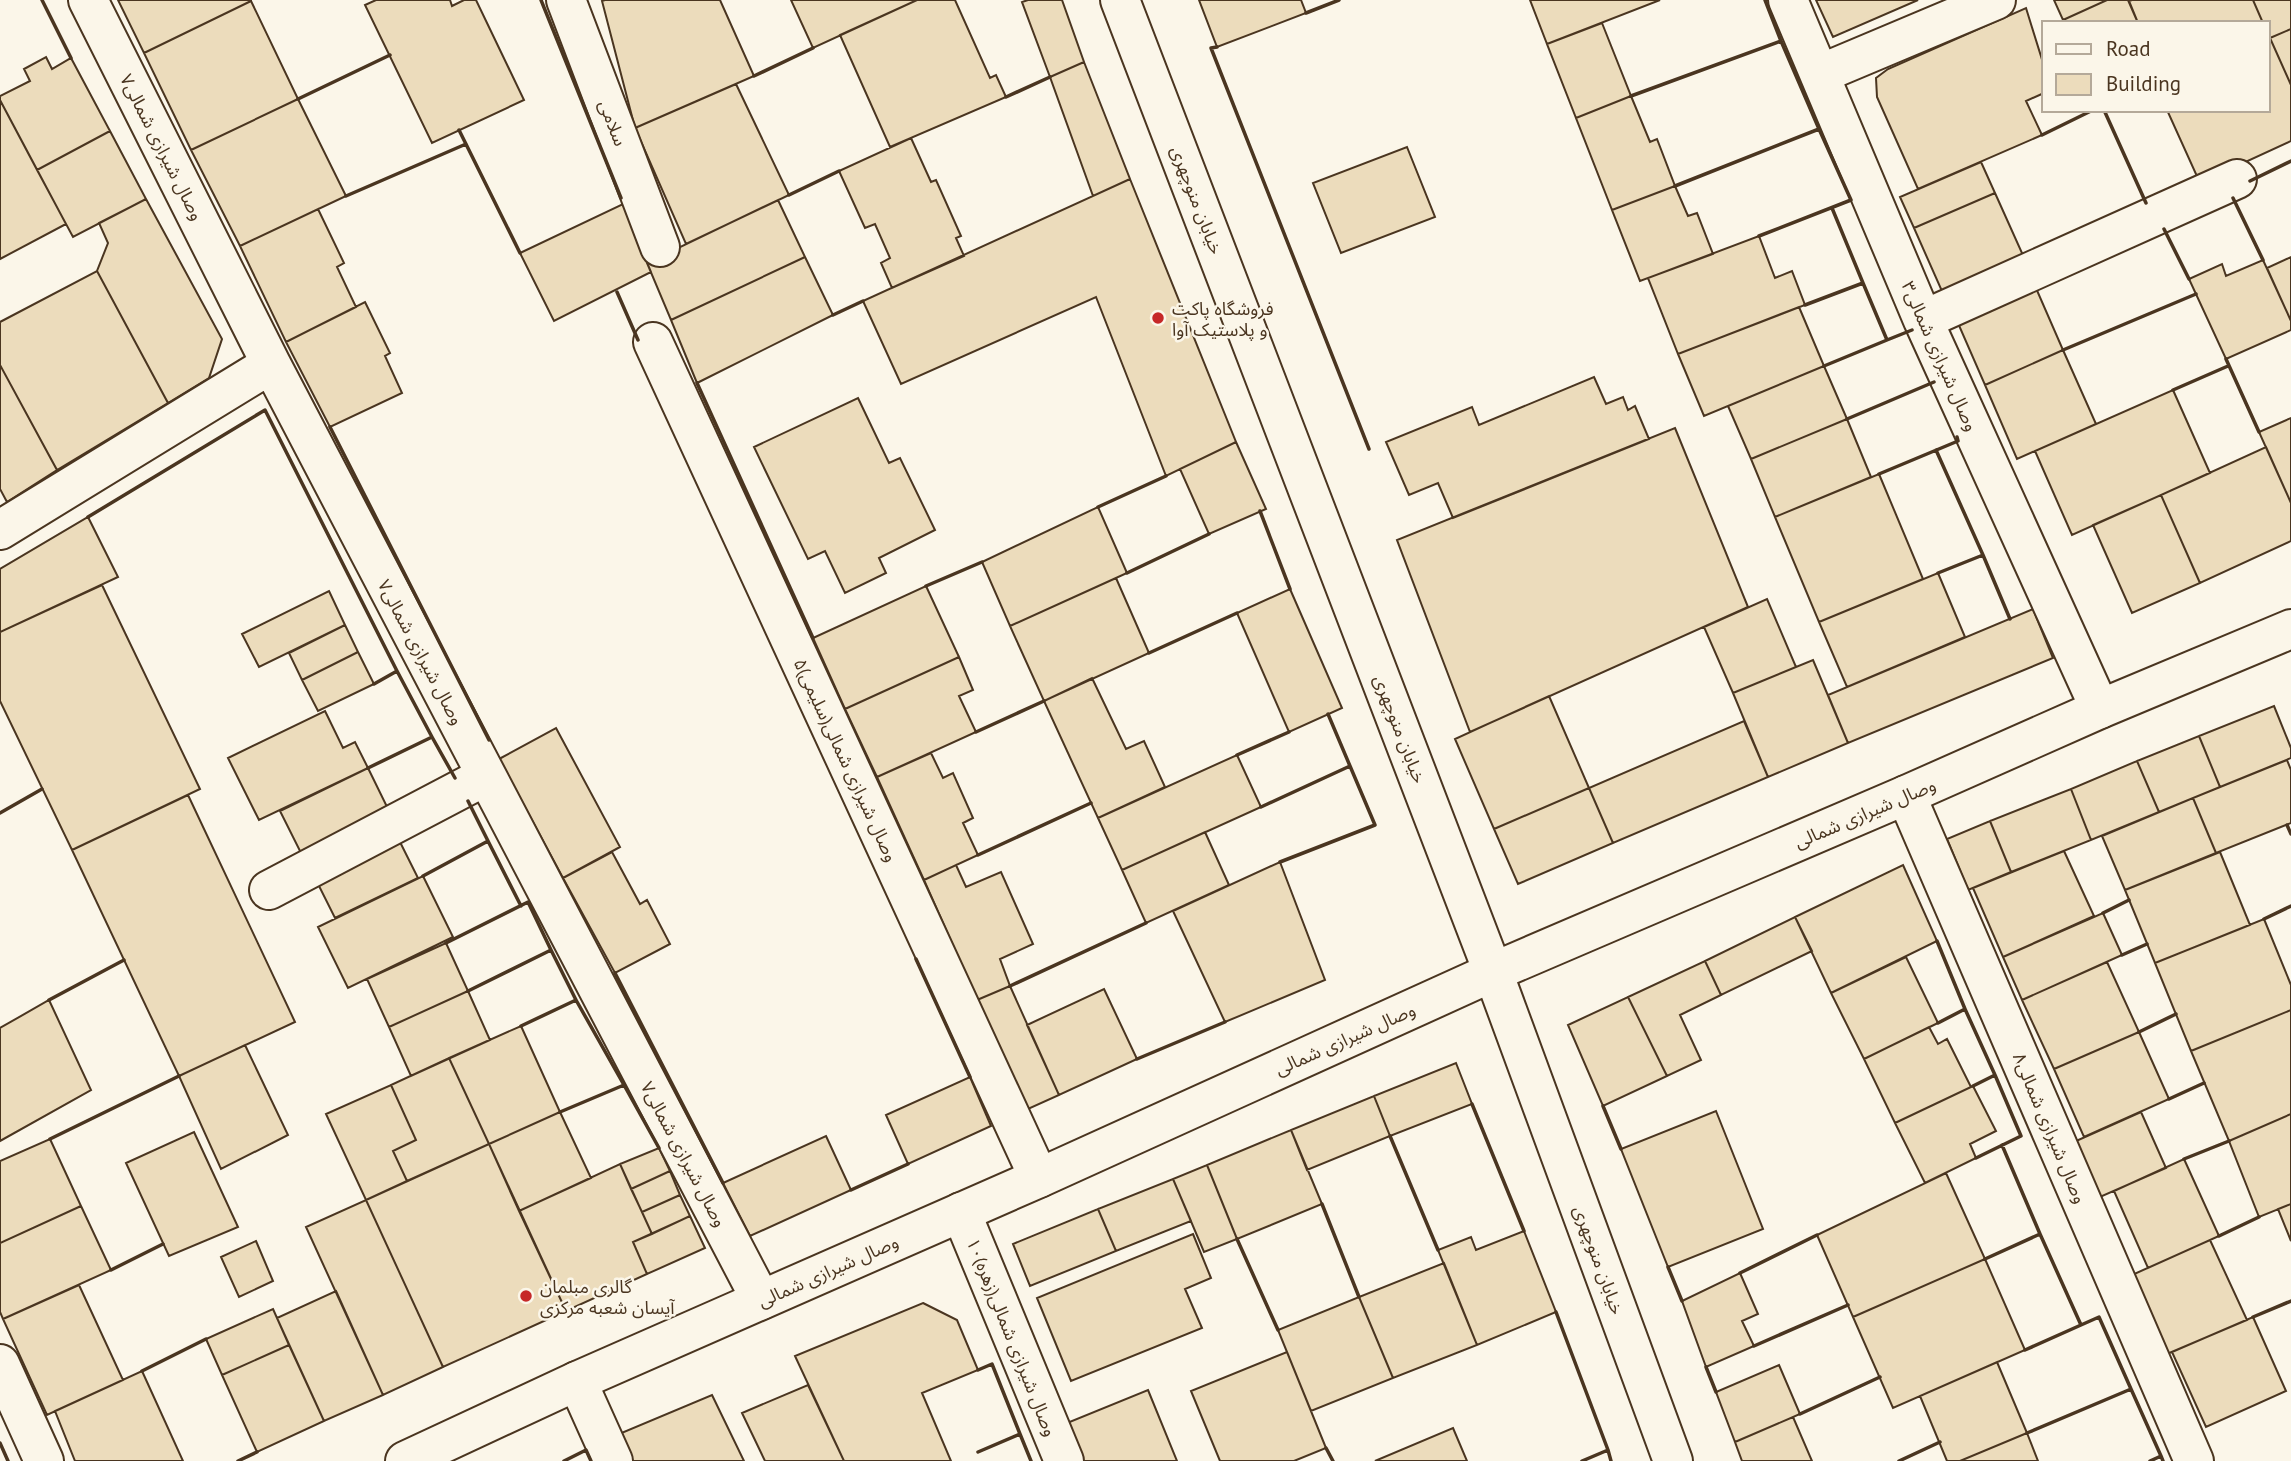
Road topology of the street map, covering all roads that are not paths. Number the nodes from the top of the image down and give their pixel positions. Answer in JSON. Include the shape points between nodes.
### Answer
{"nodes":[{"id":1,"x":88,"y":0,"type":"edge"},
{"id":2,"x":566,"y":0,"type":"edge"},
{"id":3,"x":1120,"y":0,"type":"edge"},
{"id":4,"x":1788,"y":0,"type":"edge"},
{"id":5,"x":1997,"y":0,"type":"edge"},
{"id":6,"x":1820,"y":74,"type":"junction"},
{"id":7,"x":2237,"y":179,"type":"dead end"},
{"id":8,"x":660,"y":247,"type":"dead end"},
{"id":9,"x":1923,"y":320,"type":"junction"},
{"id":10,"x":653,"y":342,"type":"dead end"},
{"id":11,"x":271,"y":364,"type":"junction"},
{"id":12,"x":0,"y":530,"type":"edge"},
{"id":13,"x":2290,"y":631,"type":"edge"},
{"id":14,"x":2100,"y":709,"type":"junction"},
{"id":15,"x":486,"y":776,"type":"junction"},
{"id":16,"x":1906,"y":795,"type":"junction"},
{"id":17,"x":269,"y":890,"type":"dead end"},
{"id":18,"x":1493,"y":972,"type":"junction"},
{"id":19,"x":1039,"y":1178,"type":"junction"},
{"id":20,"x":961,"y":1212,"type":"junction"},
{"id":21,"x":761,"y":1300,"type":"junction"},
{"id":22,"x":0,"y":1364,"type":"edge"},
{"id":23,"x":577,"y":1381,"type":"junction"},
{"id":24,"x":44,"y":1461,"type":"edge"},
{"id":25,"x":405,"y":1461,"type":"edge"},
{"id":26,"x":613,"y":1461,"type":"edge"},
{"id":27,"x":1064,"y":1461,"type":"edge"},
{"id":28,"x":1673,"y":1461,"type":"edge"},
{"id":29,"x":2194,"y":1461,"type":"edge"}],
"edges":[{"from":1,"to":11,"type":"street","name":"وصال شیرازی شمالی۷"},
{"from":2,"to":8,"type":"street","name":"سلامی"},
{"from":3,"to":18,"type":"street","name":"خیابان منوچهری"},
{"from":4,"to":6,"type":"street","name":"وصال شیرازی شمالی۳"},
{"from":5,"to":6,"type":"street"},
{"from":6,"to":9,"type":"street","name":"وصال شیرازی شمالی۳"},
{"from":7,"to":9,"type":"street"},
{"from":9,"to":14,"type":"street","name":"وصال شیرازی شمالی۳"},
{"from":10,"to":19,"type":"street","name":"۵وصال شیرازی شمالی(سلیمی)"},
{"from":11,"to":12,"type":"street"},
{"from":11,"to":15,"type":"street","name":"وصال شیرازی شمالی۷"},
{"from":13,"to":14,"type":"street","name":"وصال شیرازی شمالی"},
{"from":14,"to":16,"type":"street","name":"وصال شیرازی شمالی"},
{"from":15,"to":17,"type":"street"},
{"from":15,"to":21,"type":"street","name":"وصال شیرازی شمالی۷"},
{"from":16,"to":18,"type":"street","name":"وصال شیرازی شمالی"},
{"from":16,"to":29,"type":"street","name":"وصال شیرازی شمالی۸"},
{"from":18,"to":19,"type":"street","name":"وصال شیرازی شمالی"},
{"from":18,"to":28,"type":"street","name":"خیابان منوچهری"},
{"from":19,"to":20,"type":"street","name":"وصال شیرازی شمالی"},
{"from":20,"to":21,"type":"street","name":"وصال شیرازی شمالی"},
{"from":20,"to":27,"type":"street","name":"۱۰وصال شیرازی شمالی(زهره)"},
{"from":21,"to":23,"type":"street","name":"وصال شیرازی شمالی"},
{"from":22,"to":24,"type":"street"},
{"from":23,"to":25,"type":"street","name":"وصال شیرازی شمالی"},
{"from":23,"to":26,"type":"street"}]}
